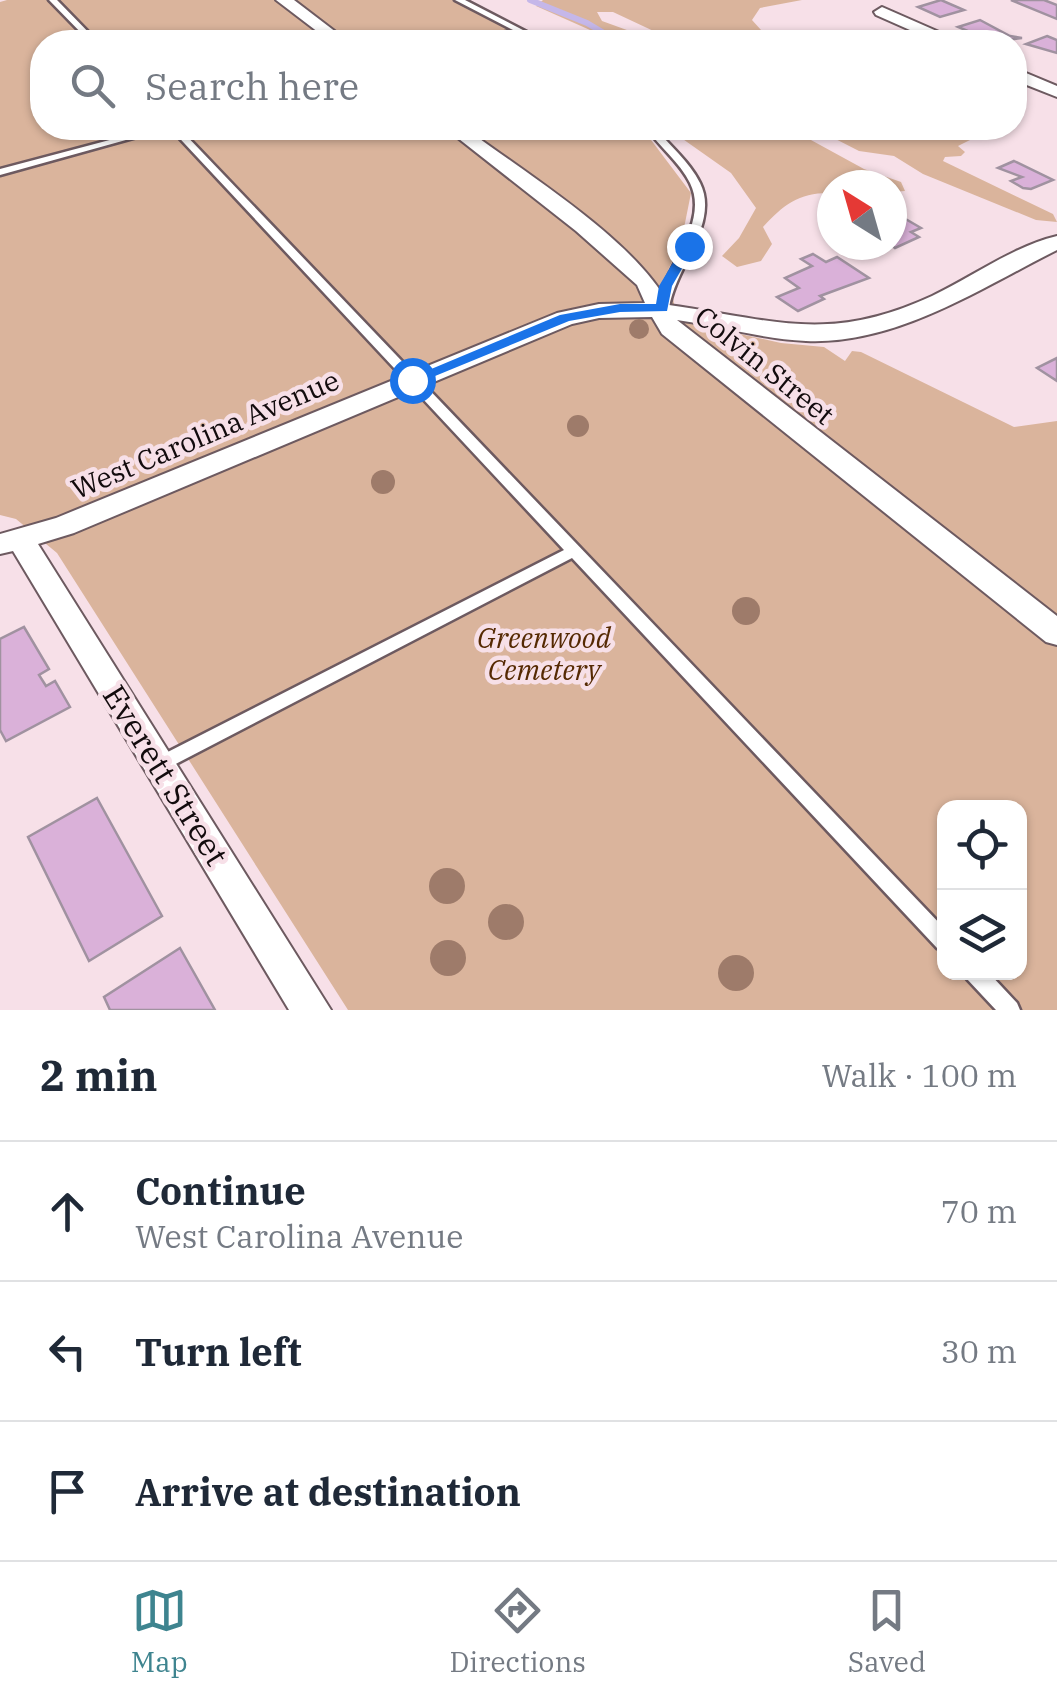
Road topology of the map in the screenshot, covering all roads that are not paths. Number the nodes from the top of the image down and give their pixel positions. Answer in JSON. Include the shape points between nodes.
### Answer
{"nodes":[{"id":1,"x":53,"y":0,"type":"edge"},
{"id":2,"x":284,"y":0,"type":"edge"},
{"id":3,"x":459,"y":0,"type":"edge"},
{"id":4,"x":882,"y":12,"type":"dead end"},
{"id":5,"x":82,"y":30,"type":"edge"},
{"id":6,"x":325,"y":30,"type":"edge"},
{"id":7,"x":516,"y":30,"type":"edge"},
{"id":8,"x":922,"y":30,"type":"edge"},
{"id":9,"x":1027,"y":79,"type":"edge"},
{"id":10,"x":1057,"y":92,"type":"edge"},
{"id":11,"x":119,"y":140,"type":"edge"},
{"id":12,"x":185,"y":140,"type":"edge"},
{"id":13,"x":470,"y":140,"type":"edge"},
{"id":14,"x":661,"y":140,"type":"edge"},
{"id":15,"x":0,"y":172,"type":"edge"},
{"id":16,"x":1052,"y":250,"type":"edge"},
{"id":17,"x":662,"y":308,"type":"junction"},
{"id":18,"x":412,"y":380,"type":"junction"},
{"id":19,"x":10,"y":542,"type":"edge"},
{"id":20,"x":572,"y":552,"type":"junction"},
{"id":21,"x":1057,"y":633,"type":"edge"},
{"id":22,"x":160,"y":764,"type":"junction"},
{"id":23,"x":937,"y":935,"type":"edge"},
{"id":24,"x":982,"y":980,"type":"edge"},
{"id":25,"x":311,"y":1010,"type":"edge"},
{"id":26,"x":1010,"y":1010,"type":"edge"}],
"edges":[{"from":1,"to":5,"type":"lane"},
{"from":2,"to":6,"type":"street"},
{"from":3,"to":7,"type":"lane"},
{"from":4,"to":8,"type":"street"},
{"from":9,"to":10,"type":"street"},
{"from":11,"to":15,"type":"lane"},
{"from":12,"to":18,"type":"lane"},
{"from":13,"to":17,"type":"street","name":"Colvin Street","via":[[583,226],[646,282]]},
{"from":14,"to":17,"type":"lane","via":[[690,176],[700,207]]},
{"from":16,"to":17,"type":"street","name":"West Carolina Avenue","via":[[899,317],[836,333],[807,334]]},
{"from":17,"to":18,"type":"street","name":"West Carolina Avenue","via":[[565,318]]},
{"from":17,"to":21,"type":"street","name":"Colvin Street","via":[[670,329]]},
{"from":18,"to":19,"type":"street","name":"West Carolina Avenue","via":[[64,526]]},
{"from":18,"to":20,"type":"lane"},
{"from":19,"to":22,"type":"street","name":"Everett Street"},
{"from":20,"to":22,"type":"lane"},
{"from":20,"to":23,"type":"lane"},
{"from":22,"to":25,"type":"street","name":"Everett Street"},
{"from":24,"to":26,"type":"lane"}]}
